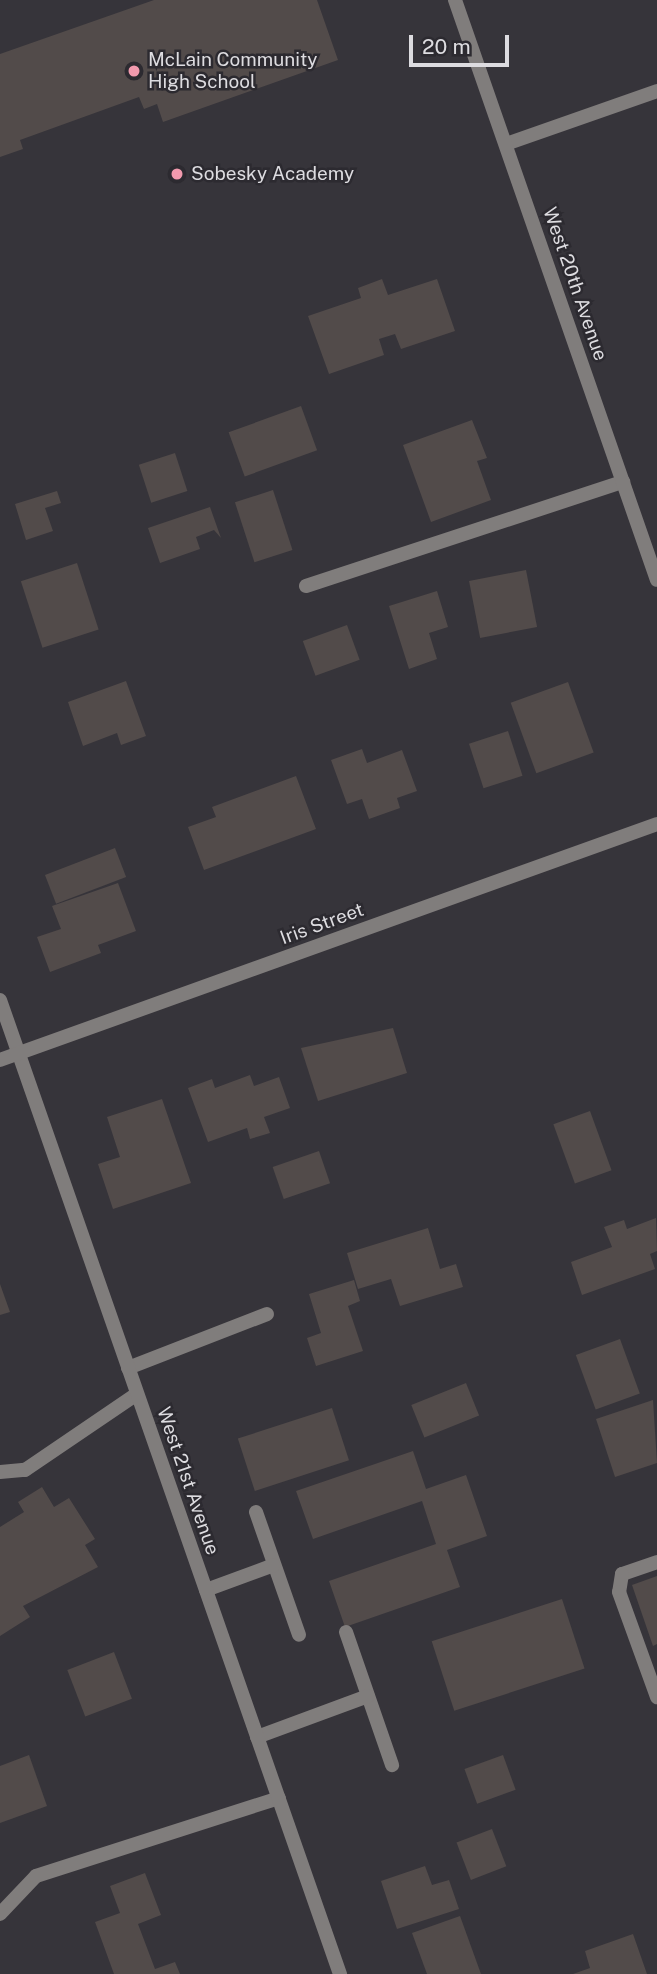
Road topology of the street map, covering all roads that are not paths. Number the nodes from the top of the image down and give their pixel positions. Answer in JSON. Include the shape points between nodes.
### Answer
{"nodes":[{"id":1,"x":455,"y":0,"type":"edge"},
{"id":2,"x":657,"y":91,"type":"edge"},
{"id":3,"x":506,"y":144,"type":"junction"},
{"id":4,"x":623,"y":482,"type":"junction"},
{"id":5,"x":657,"y":580,"type":"edge"},
{"id":6,"x":306,"y":586,"type":"dead end"},
{"id":7,"x":657,"y":824,"type":"edge"},
{"id":8,"x":0,"y":1000,"type":"edge"},
{"id":9,"x":19,"y":1054,"type":"junction"},
{"id":10,"x":0,"y":1060,"type":"edge"},
{"id":11,"x":267,"y":1314,"type":"dead end"},
{"id":12,"x":128,"y":1368,"type":"junction"},
{"id":13,"x":137,"y":1394,"type":"junction"},
{"id":14,"x":0,"y":1472,"type":"edge"},
{"id":15,"x":256,"y":1512,"type":"dead end"},
{"id":16,"x":657,"y":1562,"type":"edge"},
{"id":17,"x":274,"y":1564,"type":"junction"},
{"id":18,"x":206,"y":1590,"type":"junction"},
{"id":19,"x":346,"y":1632,"type":"dead end"},
{"id":20,"x":299,"y":1636,"type":"dead end"},
{"id":21,"x":368,"y":1696,"type":"junction"},
{"id":22,"x":657,"y":1696,"type":"edge"},
{"id":23,"x":257,"y":1737,"type":"junction"},
{"id":24,"x":392,"y":1765,"type":"dead end"},
{"id":25,"x":279,"y":1797,"type":"junction"},
{"id":26,"x":0,"y":1914,"type":"edge"},
{"id":27,"x":340,"y":1974,"type":"edge"}],
"edges":[{"from":1,"to":3,"type":"street","name":"West 20th Avenue"},
{"from":2,"to":3,"type":"street"},
{"from":3,"to":4,"type":"street","name":"West 20th Avenue"},
{"from":4,"to":5,"type":"street","name":"West 20th Avenue"},
{"from":4,"to":6,"type":"street"},
{"from":7,"to":9,"type":"street","name":"Iris Street"},
{"from":8,"to":9,"type":"street","name":"West 21st Avenue"},
{"from":9,"to":10,"type":"street","name":"Iris Street"},
{"from":9,"to":12,"type":"street","name":"West 21st Avenue"},
{"from":11,"to":12,"type":"street"},
{"from":12,"to":13,"type":"street","name":"West 21st Avenue"},
{"from":13,"to":14,"type":"street","via":[[25,1470]]},
{"from":13,"to":18,"type":"street","name":"West 21st Avenue"},
{"from":15,"to":17,"type":"street"},
{"from":16,"to":22,"type":"street","via":[[622,1574],[619,1592]]},
{"from":17,"to":18,"type":"street"},
{"from":17,"to":20,"type":"street"},
{"from":18,"to":23,"type":"street","name":"West 21st Avenue"},
{"from":19,"to":21,"type":"street"},
{"from":21,"to":23,"type":"street"},
{"from":21,"to":24,"type":"street"},
{"from":23,"to":25,"type":"street","name":"West 21st Avenue"},
{"from":25,"to":26,"type":"street","via":[[36,1876]]},
{"from":25,"to":27,"type":"street","name":"West 21st Avenue"}]}
